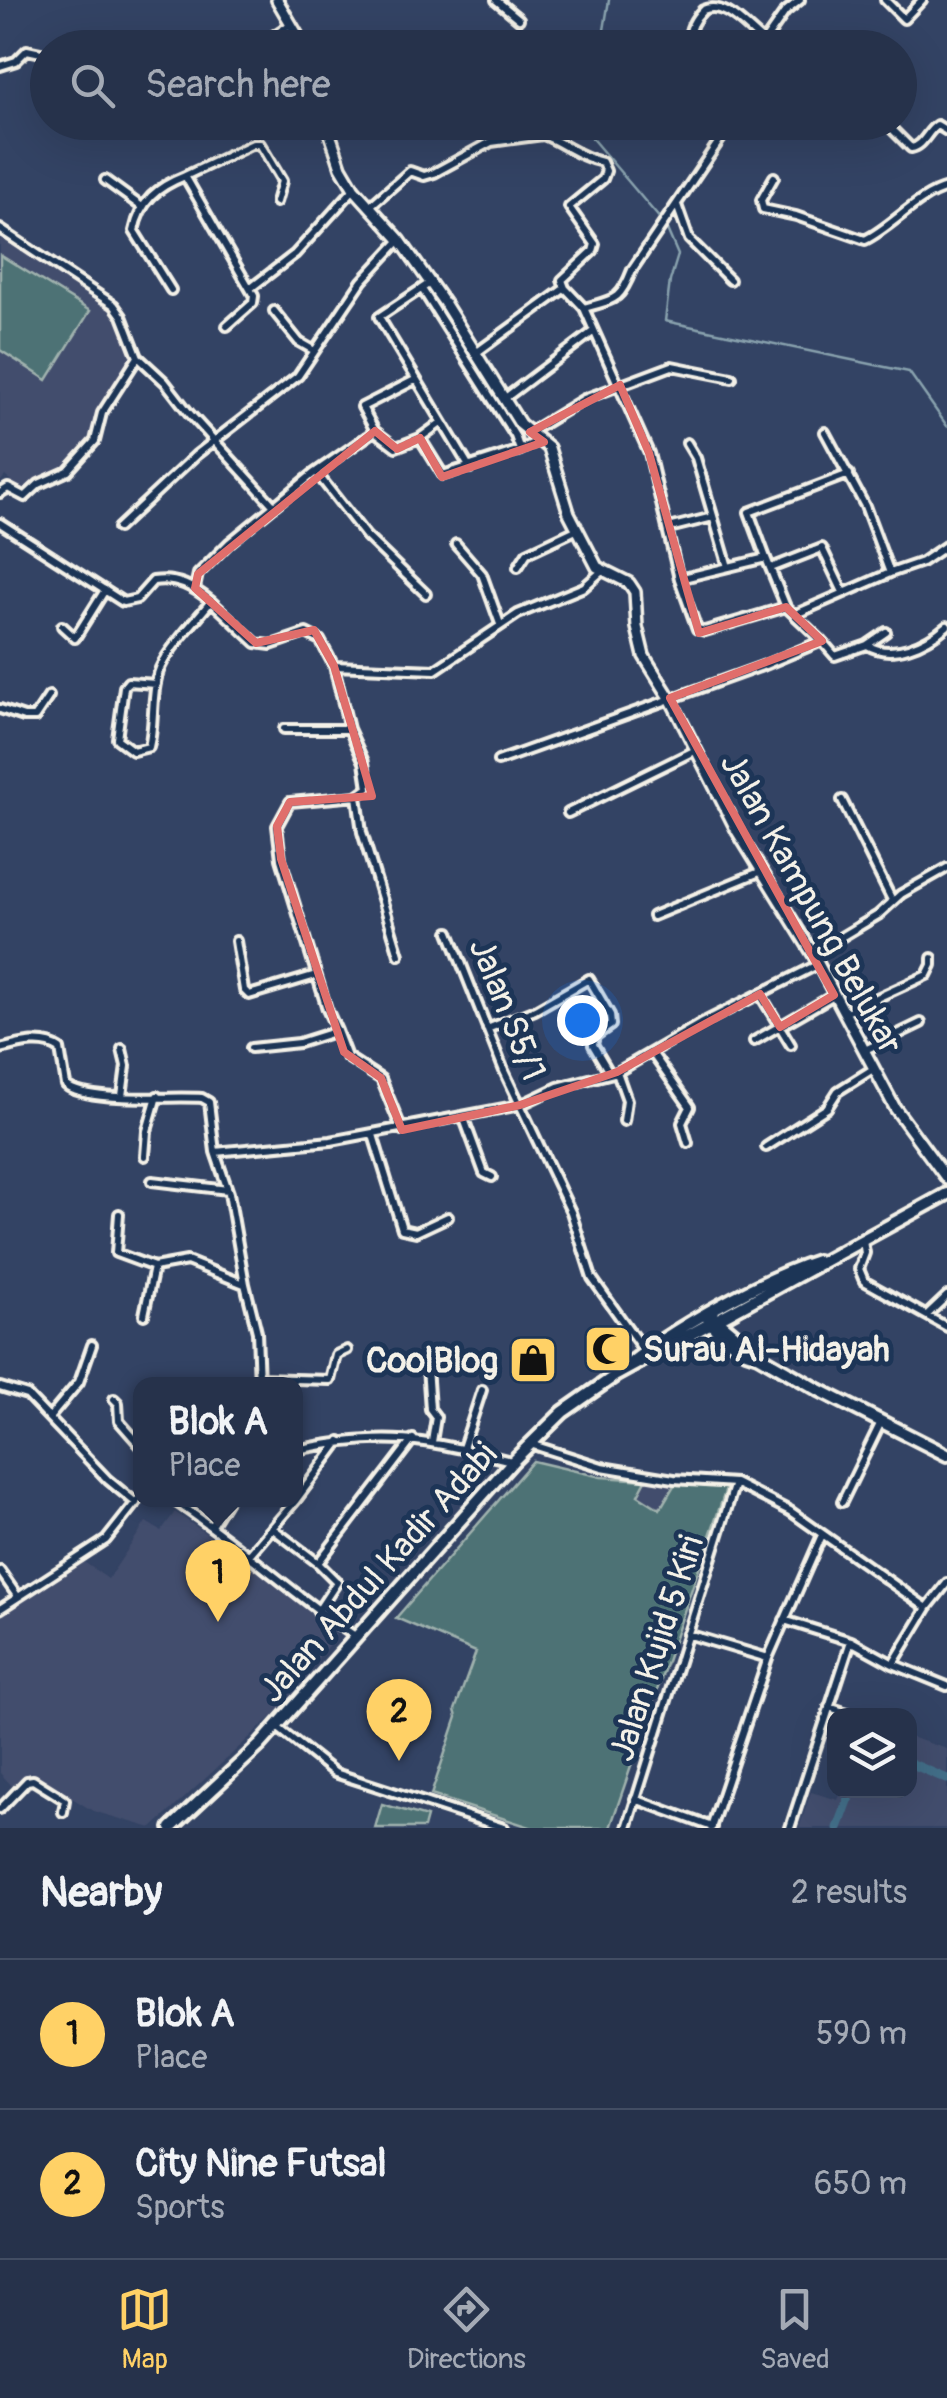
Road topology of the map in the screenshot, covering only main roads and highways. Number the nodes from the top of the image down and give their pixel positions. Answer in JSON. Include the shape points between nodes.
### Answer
{"nodes":[{"id":1,"x":947,"y":1194,"type":"edge"},
{"id":2,"x":711,"y":1318,"type":"junction"},
{"id":3,"x":616,"y":1375,"type":"junction"},
{"id":4,"x":947,"y":1454,"type":"edge"},
{"id":5,"x":175,"y":1828,"type":"edge"}],
"edges":[{"from":1,"to":2,"type":"main road","name":"Jalan Abdul Kadir Adabi"},
{"from":2,"to":3,"type":"main road","name":"Jalan Abdul Kadir Adabi"},
{"from":2,"to":3,"type":"main road","name":"Jalan Abdul Kadir Adabi","via":[[644,1351]]},
{"from":2,"to":4,"type":"main road","via":[[746,1352]]},
{"from":3,"to":5,"type":"main road","name":"Jalan Abdul Kadir Adabi","via":[[529,1443],[277,1727]]}]}
